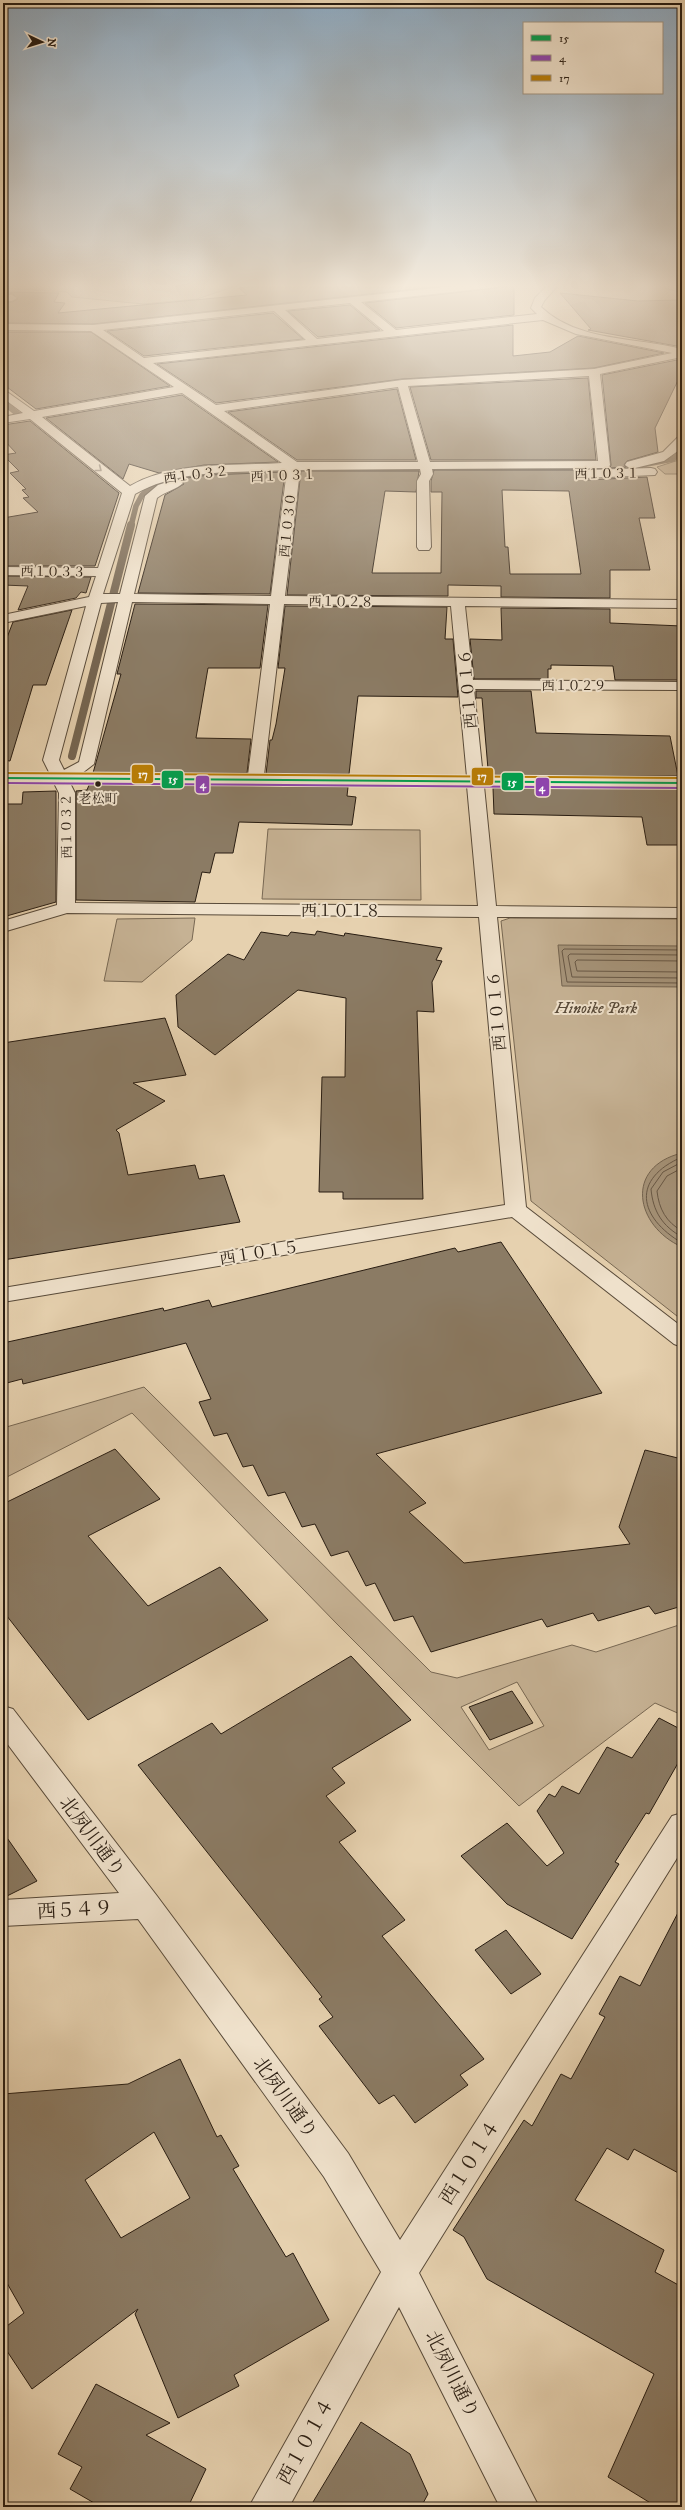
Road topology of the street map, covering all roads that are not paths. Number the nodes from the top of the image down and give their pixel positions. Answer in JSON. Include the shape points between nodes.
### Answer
{"nodes":[{"id":1,"x":13,"y":401,"type":"edge"},
{"id":2,"x":115,"y":401,"type":"edge"},
{"id":3,"x":203,"y":401,"type":"edge"},
{"id":4,"x":271,"y":401,"type":"edge"},
{"id":5,"x":407,"y":401,"type":"edge"},
{"id":6,"x":597,"y":401,"type":"edge"},
{"id":7,"x":214,"y":409,"type":"junction"},
{"id":8,"x":3,"y":410,"type":"edge"},
{"id":9,"x":30,"y":416,"type":"junction"},
{"id":10,"x":9,"y":419,"type":"edge"},
{"id":11,"x":26,"y":428,"type":"dead end"},
{"id":12,"x":682,"y":439,"type":"edge"},
{"id":13,"x":604,"y":469,"type":"junction"},
{"id":14,"x":293,"y":470,"type":"junction"},
{"id":15,"x":426,"y":470,"type":"junction"},
{"id":16,"x":651,"y":472,"type":"dead end"},
{"id":17,"x":128,"y":492,"type":"junction"},
{"id":18,"x":424,"y":547,"type":"dead end"},
{"id":19,"x":5,"y":568,"type":"edge"},
{"id":20,"x":103,"y":572,"type":"junction"},
{"id":21,"x":100,"y":598,"type":"junction"},
{"id":22,"x":124,"y":598,"type":"junction"},
{"id":23,"x":278,"y":600,"type":"junction"},
{"id":24,"x":458,"y":603,"type":"junction"},
{"id":25,"x":682,"y":604,"type":"edge"},
{"id":26,"x":3,"y":619,"type":"edge"},
{"id":27,"x":466,"y":684,"type":"junction"},
{"id":28,"x":682,"y":686,"type":"edge"},
{"id":29,"x":3,"y":778,"type":"edge"},
{"id":30,"x":62,"y":778,"type":"junction"},
{"id":31,"x":256,"y":779,"type":"junction"},
{"id":32,"x":475,"y":781,"type":"junction"},
{"id":33,"x":682,"y":783,"type":"edge"},
{"id":34,"x":66,"y":908,"type":"junction"},
{"id":35,"x":487,"y":911,"type":"junction"},
{"id":36,"x":682,"y":913,"type":"edge"},
{"id":37,"x":3,"y":927,"type":"edge"},
{"id":38,"x":516,"y":1210,"type":"junction"},
{"id":39,"x":3,"y":1294,"type":"edge"},
{"id":40,"x":682,"y":1339,"type":"edge"},
{"id":41,"x":3,"y":1717,"type":"edge"},
{"id":42,"x":682,"y":1825,"type":"edge"},
{"id":43,"x":146,"y":1905,"type":"junction"},
{"id":44,"x":3,"y":1914,"type":"edge"},
{"id":45,"x":400,"y":2272,"type":"junction"},
{"id":46,"x":268,"y":2507,"type":"edge"},
{"id":47,"x":520,"y":2507,"type":"edge"}],
"edges":[{"from":1,"to":9,"type":"street"},
{"from":2,"to":9,"type":"street"},
{"from":3,"to":7,"type":"street"},
{"from":4,"to":7,"type":"street"},
{"from":5,"to":15,"type":"street"},
{"from":6,"to":13,"type":"street"},
{"from":7,"to":14,"type":"street"},
{"from":8,"to":10,"type":"street"},
{"from":9,"to":10,"type":"street"},
{"from":9,"to":17,"type":"street","one_way":true},
{"from":10,"to":11,"type":"street"},
{"from":12,"to":13,"type":"street","via":[[679,446],[669,455]]},
{"from":13,"to":15,"type":"street","name":"西１０３１"},
{"from":13,"to":16,"type":"street","name":"西１０３１"},
{"from":14,"to":15,"type":"street","name":"西１０３１"},
{"from":14,"to":17,"type":"street","name":"西１０３２","via":[[192,472],[145,482]]},
{"from":14,"to":22,"type":"street","name":"西１０３１","via":[[193,479],[162,488],[151,496]]},
{"from":14,"to":23,"type":"street","name":"西１０３０"},
{"from":15,"to":18,"type":"street","via":[[423,481]]},
{"from":17,"to":20,"type":"street","name":"西１０３２","via":[[119,504]]},
{"from":19,"to":20,"type":"street","name":"西１０３３"},
{"from":20,"to":21,"type":"street","name":"西１０３２"},
{"from":21,"to":22,"type":"street","name":"西１０２８"},
{"from":21,"to":26,"type":"street","name":"西１０２８"},
{"from":21,"to":30,"type":"street","name":"西１０３２","via":[[51,760]]},
{"from":22,"to":23,"type":"street","name":"西１０２８"},
{"from":22,"to":30,"type":"street","name":"西１０３１","via":[[86,764]]},
{"from":23,"to":24,"type":"street","name":"西１０２８"},
{"from":23,"to":31,"type":"street","name":"西１０３０"},
{"from":24,"to":25,"type":"street","name":"西１０２８"},
{"from":24,"to":27,"type":"street","name":"西１０１６"},
{"from":27,"to":28,"type":"street","name":"西１０２９"},
{"from":27,"to":32,"type":"street","name":"西１０１６"},
{"from":29,"to":30,"type":"street"},
{"from":30,"to":31,"type":"street"},
{"from":30,"to":34,"type":"street","name":"西１０３２","via":[[67,793]]},
{"from":31,"to":32,"type":"street"},
{"from":32,"to":33,"type":"street"},
{"from":32,"to":35,"type":"street","name":"西１０１６"},
{"from":34,"to":35,"type":"street","name":"西１０１８"},
{"from":34,"to":37,"type":"street","name":"西１０１８"},
{"from":35,"to":36,"type":"street","name":"西１０１８"},
{"from":35,"to":38,"type":"street","name":"西１０１６"},
{"from":38,"to":39,"type":"street","name":"西１０１５"},
{"from":38,"to":40,"type":"street"},
{"from":41,"to":43,"type":"street","name":"北夙川通り"},
{"from":42,"to":45,"type":"street","name":"西１０１４"},
{"from":43,"to":44,"type":"street","name":"西５４９"},
{"from":43,"to":45,"type":"street","name":"北夙川通り","via":[[336,2165]]},
{"from":45,"to":46,"type":"street","name":"西１０１４"},
{"from":45,"to":47,"type":"street","name":"北夙川通り"}]}
